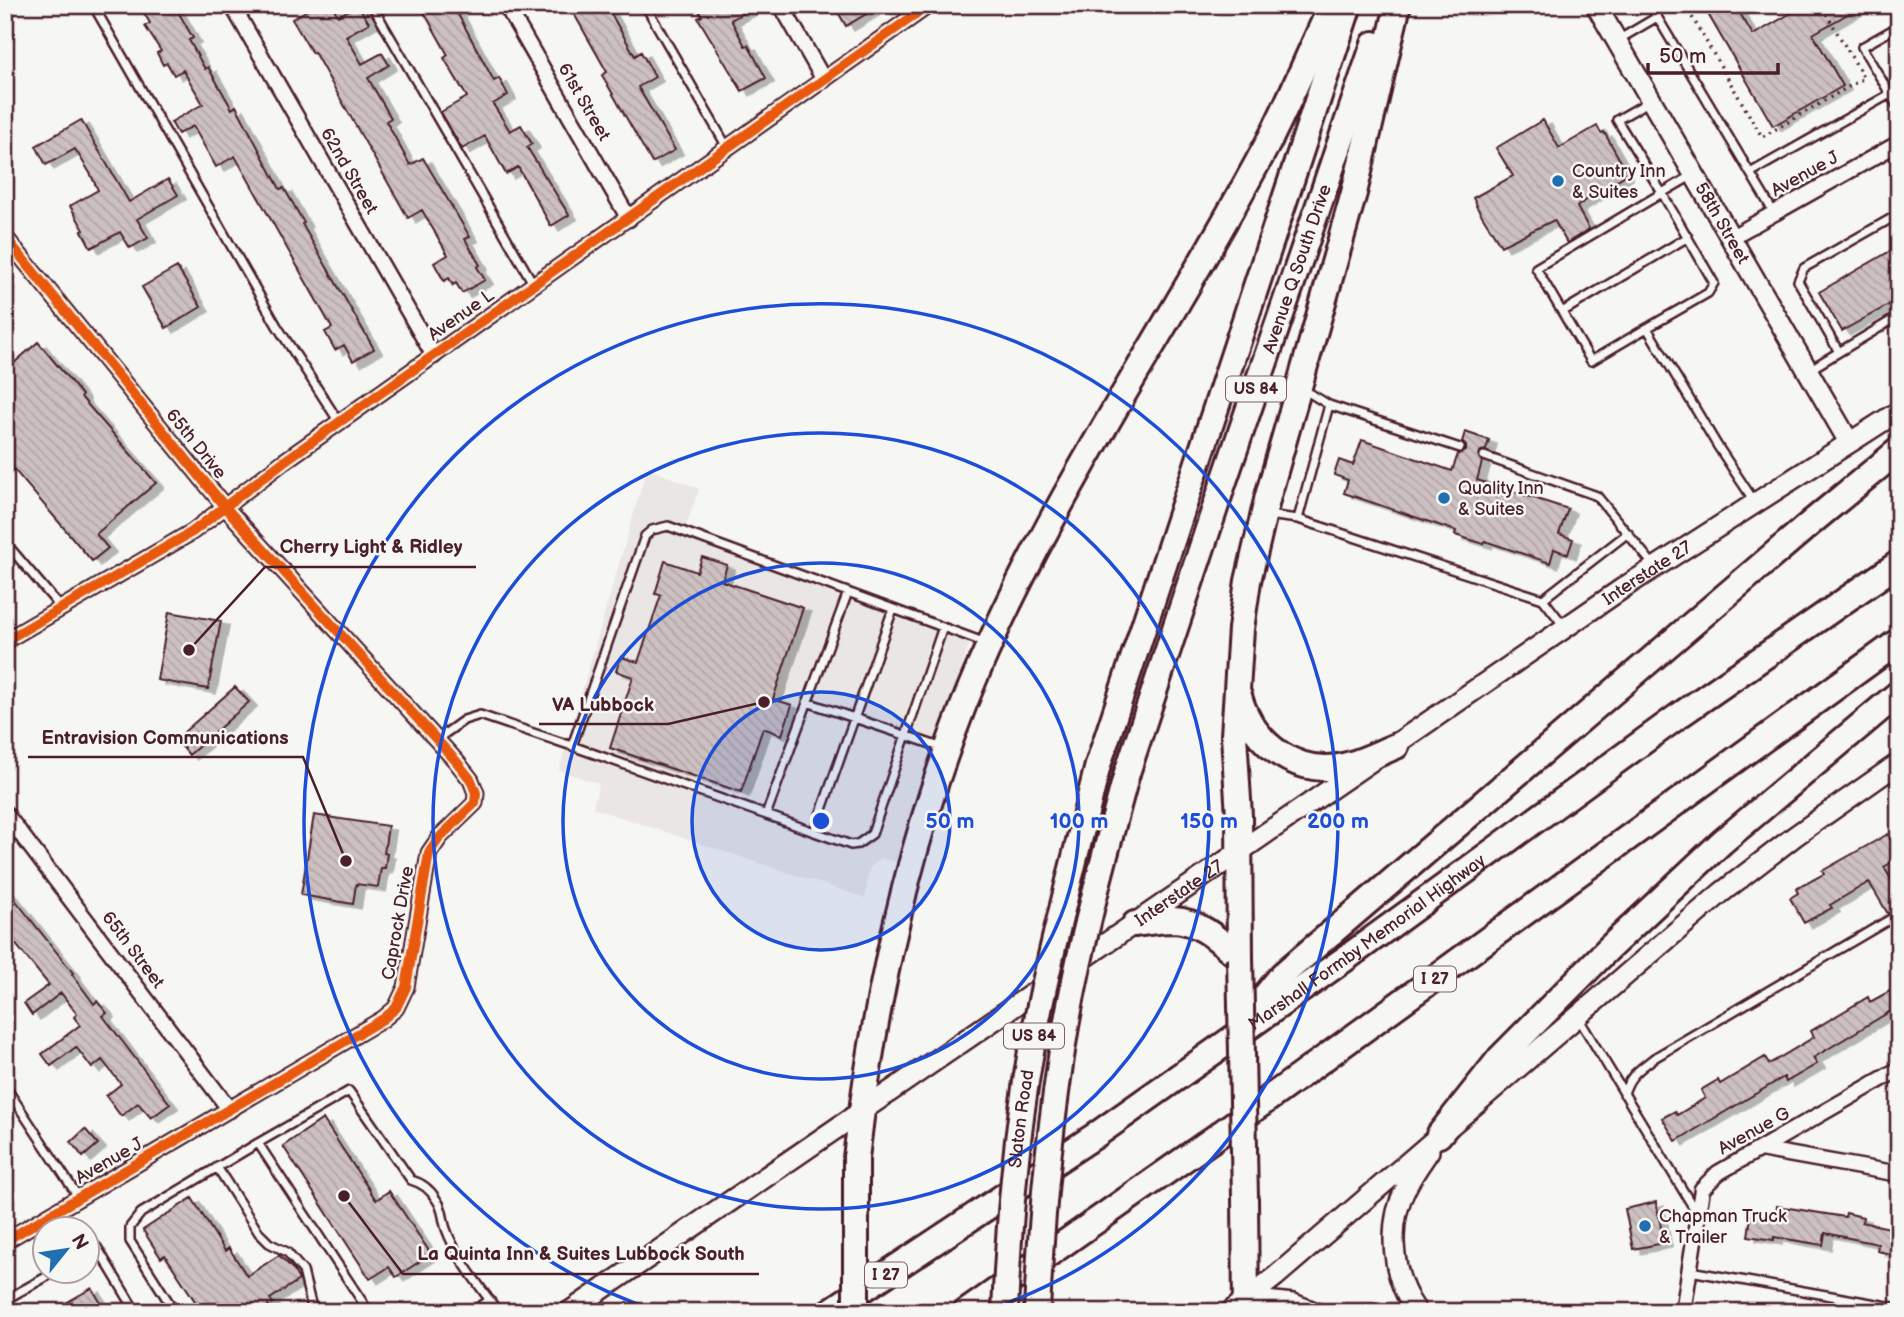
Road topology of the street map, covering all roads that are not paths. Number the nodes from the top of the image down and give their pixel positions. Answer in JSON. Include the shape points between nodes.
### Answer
{"nodes":[{"id":1,"x":93,"y":5,"type":"edge"},
{"id":2,"x":232,"y":5,"type":"edge"},
{"id":3,"x":372,"y":5,"type":"edge"},
{"id":4,"x":506,"y":5,"type":"edge"},
{"id":5,"x":645,"y":5,"type":"edge"},
{"id":6,"x":781,"y":5,"type":"edge"},
{"id":7,"x":1332,"y":5,"type":"edge"},
{"id":8,"x":1349,"y":5,"type":"edge"},
{"id":9,"x":1387,"y":5,"type":"edge"},
{"id":10,"x":1398,"y":5,"type":"edge"},
{"id":11,"x":1596,"y":5,"type":"edge"},
{"id":12,"x":1650,"y":5,"type":"edge"},
{"id":13,"x":921,"y":8,"type":"edge"},
{"id":14,"x":1657,"y":17,"type":"junction"},
{"id":15,"x":1899,"y":26,"type":"edge"},
{"id":16,"x":1616,"y":41,"type":"junction"},
{"id":17,"x":824,"y":80,"type":"junction"},
{"id":18,"x":1899,"y":89,"type":"edge"},
{"id":19,"x":1890,"y":94,"type":"junction"},
{"id":20,"x":1651,"y":101,"type":"junction"},
{"id":21,"x":1899,"y":109,"type":"edge"},
{"id":22,"x":1899,"y":143,"type":"edge"},
{"id":23,"x":728,"y":149,"type":"junction"},
{"id":24,"x":1750,"y":173,"type":"junction"},
{"id":25,"x":1693,"y":175,"type":"junction"},
{"id":26,"x":1662,"y":193,"type":"junction"},
{"id":27,"x":1774,"y":213,"type":"junction"},
{"id":28,"x":1899,"y":214,"type":"edge"},
{"id":29,"x":629,"y":219,"type":"junction"},
{"id":30,"x":5,"y":237,"type":"edge"},
{"id":31,"x":1688,"y":237,"type":"junction"},
{"id":32,"x":1730,"y":238,"type":"junction"},
{"id":33,"x":534,"y":286,"type":"junction"},
{"id":34,"x":1562,"y":312,"type":"junction"},
{"id":35,"x":1899,"y":316,"type":"edge"},
{"id":36,"x":1647,"y":328,"type":"junction"},
{"id":37,"x":1839,"y":352,"type":"junction"},
{"id":38,"x":433,"y":356,"type":"junction"},
{"id":39,"x":1808,"y":371,"type":"junction"},
{"id":40,"x":1299,"y":387,"type":"junction"},
{"id":41,"x":1329,"y":405,"type":"junction"},
{"id":42,"x":1899,"y":411,"type":"edge"},
{"id":43,"x":339,"y":422,"type":"junction"},
{"id":44,"x":1849,"y":442,"type":"junction"},
{"id":45,"x":1460,"y":448,"type":"dead end"},
{"id":46,"x":1899,"y":450,"type":"edge"},
{"id":47,"x":1484,"y":456,"type":"dead end"},
{"id":48,"x":1755,"y":502,"type":"junction"},
{"id":49,"x":225,"y":507,"type":"junction"},
{"id":50,"x":1263,"y":515,"type":"junction"},
{"id":51,"x":1298,"y":519,"type":"junction"},
{"id":52,"x":1628,"y":533,"type":"junction"},
{"id":53,"x":5,"y":542,"type":"edge"},
{"id":54,"x":1899,"y":563,"type":"edge"},
{"id":55,"x":1656,"y":567,"type":"junction"},
{"id":56,"x":848,"y":592,"type":"junction"},
{"id":57,"x":1543,"y":599,"type":"junction"},
{"id":58,"x":61,"y":608,"type":"junction"},
{"id":59,"x":893,"y":609,"type":"junction"},
{"id":60,"x":943,"y":627,"type":"junction"},
{"id":61,"x":1566,"y":628,"type":"junction"},
{"id":62,"x":5,"y":641,"type":"edge"},
{"id":63,"x":1899,"y":641,"type":"edge"},
{"id":64,"x":990,"y":644,"type":"junction"},
{"id":65,"x":1237,"y":688,"type":"junction"},
{"id":66,"x":1899,"y":693,"type":"edge"},
{"id":67,"x":807,"y":702,"type":"junction"},
{"id":68,"x":853,"y":718,"type":"junction"},
{"id":69,"x":906,"y":736,"type":"junction"},
{"id":70,"x":436,"y":740,"type":"junction"},
{"id":71,"x":572,"y":746,"type":"junction"},
{"id":72,"x":1396,"y":746,"type":"junction"},
{"id":73,"x":947,"y":749,"type":"junction"},
{"id":74,"x":1899,"y":764,"type":"edge"},
{"id":75,"x":1098,"y":765,"type":"joint"},
{"id":76,"x":1127,"y":773,"type":"joint"},
{"id":77,"x":476,"y":793,"type":"joint"},
{"id":78,"x":5,"y":813,"type":"edge"},
{"id":79,"x":766,"y":815,"type":"junction"},
{"id":80,"x":814,"y":832,"type":"junction"},
{"id":81,"x":1240,"y":851,"type":"junction"},
{"id":82,"x":1899,"y":914,"type":"edge"},
{"id":83,"x":1135,"y":923,"type":"junction"},
{"id":84,"x":1240,"y":958,"type":"junction"},
{"id":85,"x":1578,"y":1017,"type":"junction"},
{"id":86,"x":1227,"y":1042,"type":"junction"},
{"id":87,"x":1899,"y":1069,"type":"edge"},
{"id":88,"x":5,"y":1086,"type":"edge"},
{"id":89,"x":1624,"y":1094,"type":"junction"},
{"id":90,"x":230,"y":1110,"type":"junction"},
{"id":91,"x":861,"y":1111,"type":"junction"},
{"id":92,"x":1439,"y":1135,"type":"junction"},
{"id":93,"x":258,"y":1143,"type":"junction"},
{"id":94,"x":1760,"y":1149,"type":"junction"},
{"id":95,"x":217,"y":1167,"type":"junction"},
{"id":96,"x":1899,"y":1174,"type":"edge"},
{"id":97,"x":79,"y":1198,"type":"junction"},
{"id":98,"x":1698,"y":1216,"type":"junction"},
{"id":99,"x":5,"y":1241,"type":"edge"},
{"id":100,"x":102,"y":1255,"type":"edge"},
{"id":101,"x":1690,"y":1271,"type":"junction"},
{"id":102,"x":32,"y":1285,"type":"edge"},
{"id":103,"x":5,"y":1300,"type":"edge"},
{"id":104,"x":490,"y":1300,"type":"junction"},
{"id":105,"x":1241,"y":1307,"type":"edge"},
{"id":106,"x":1899,"y":1308,"type":"edge"},
{"id":107,"x":136,"y":1312,"type":"edge"},
{"id":108,"x":175,"y":1312,"type":"edge"},
{"id":109,"x":313,"y":1312,"type":"edge"},
{"id":110,"x":369,"y":1312,"type":"edge"},
{"id":111,"x":471,"y":1312,"type":"edge"},
{"id":112,"x":498,"y":1312,"type":"edge"},
{"id":113,"x":569,"y":1312,"type":"edge"},
{"id":114,"x":829,"y":1312,"type":"edge"},
{"id":115,"x":856,"y":1312,"type":"edge"},
{"id":116,"x":966,"y":1312,"type":"edge"},
{"id":117,"x":1005,"y":1312,"type":"edge"},
{"id":118,"x":1037,"y":1312,"type":"edge"},
{"id":119,"x":1314,"y":1312,"type":"edge"},
{"id":120,"x":1417,"y":1312,"type":"edge"},
{"id":121,"x":1684,"y":1312,"type":"edge"}],
"edges":[{"from":1,"to":43,"type":"lane","via":[[277,326]]},
{"from":2,"to":38,"type":"street","name":"62nd Street"},
{"from":3,"to":33,"type":"lane"},
{"from":4,"to":29,"type":"street","name":"61st Street"},
{"from":5,"to":23,"type":"lane"},
{"from":6,"to":17,"type":"street"},
{"from":7,"to":64,"type":"highway","via":[[1268,142],[1040,543]]},
{"from":8,"to":75,"type":"highway","name":"Avenue Q South Drive","number":"US 84"},
{"from":9,"to":76,"type":"highway","name":"Avenue Q South Drive","number":"US 84"},
{"from":10,"to":40,"type":"highway","via":[[1354,193]]},
{"from":11,"to":16,"type":"main road","name":"58th Street"},
{"from":12,"to":14,"type":"lane"},
{"from":13,"to":17,"type":"street","name":"Avenue L"},
{"from":14,"to":16,"type":"lane"},
{"from":14,"to":24,"type":"lane"},
{"from":15,"to":19,"type":"lane","via":[[1862,47]]},
{"from":16,"to":20,"type":"main road","name":"58th Street"},
{"from":17,"to":23,"type":"street","name":"Avenue L"},
{"from":18,"to":19,"type":"lane"},
{"from":19,"to":21,"type":"lane"},
{"from":19,"to":24,"type":"lane"},
{"from":20,"to":25,"type":"main road","name":"58th Street"},
{"from":20,"to":26,"type":"lane","via":[[1617,120]]},
{"from":22,"to":27,"type":"street","name":"Avenue J"},
{"from":23,"to":29,"type":"street","name":"Avenue L"},
{"from":24,"to":27,"type":"lane"},
{"from":25,"to":26,"type":"lane"},
{"from":25,"to":32,"type":"main road","name":"58th Street"},
{"from":26,"to":31,"type":"lane"},
{"from":26,"to":34,"type":"lane","via":[[1536,268]]},
{"from":27,"to":32,"type":"street","name":"Avenue J"},
{"from":28,"to":37,"type":"lane","via":[[1804,268],[1798,281]]},
{"from":29,"to":33,"type":"street","name":"Avenue L"},
{"from":30,"to":49,"type":"street","name":"65th Drive"},
{"from":31,"to":34,"type":"lane"},
{"from":31,"to":36,"type":"lane","via":[[1714,282],[1708,293]]},
{"from":32,"to":39,"type":"main road","name":"58th Street"},
{"from":33,"to":38,"type":"street","name":"Avenue L"},
{"from":34,"to":36,"type":"lane","via":[[1591,361]]},
{"from":35,"to":37,"type":"lane"},
{"from":36,"to":48,"type":"lane"},
{"from":37,"to":39,"type":"lane"},
{"from":38,"to":43,"type":"street","name":"Avenue L"},
{"from":39,"to":44,"type":"main road","name":"58th Street"},
{"from":40,"to":41,"type":"lane"},
{"from":40,"to":50,"type":"highway"},
{"from":41,"to":45,"type":"lane"},
{"from":41,"to":51,"type":"lane"},
{"from":42,"to":44,"type":"main road","name":"Interstate 27"},
{"from":43,"to":49,"type":"street","name":"Avenue L"},
{"from":44,"to":48,"type":"main road","name":"Interstate 27"},
{"from":46,"to":86,"type":"highway","via":[[1282,975]]},
{"from":47,"to":52,"type":"lane","via":[[1597,496]]},
{"from":48,"to":55,"type":"main road","name":"Interstate 27"},
{"from":49,"to":58,"type":"street","name":"Avenue L","via":[[192,532]]},
{"from":49,"to":70,"type":"street","name":"65th Drive"},
{"from":50,"to":51,"type":"lane"},
{"from":50,"to":65,"type":"highway","via":[[1247,593]]},
{"from":51,"to":57,"type":"lane"},
{"from":52,"to":55,"type":"lane"},
{"from":52,"to":57,"type":"lane"},
{"from":53,"to":58,"type":"lane"},
{"from":54,"to":86,"type":"highway","name":"Marshall Formby Memorial Highway","number":"I 27"},
{"from":55,"to":61,"type":"main road","name":"Interstate 27"},
{"from":56,"to":59,"type":"lane"},
{"from":56,"to":67,"type":"lane"},
{"from":56,"to":71,"type":"lane","via":[[668,526],[652,530],[645,536]]},
{"from":57,"to":61,"type":"lane"},
{"from":58,"to":62,"type":"street","name":"Avenue L"},
{"from":59,"to":60,"type":"lane"},
{"from":59,"to":68,"type":"lane"},
{"from":60,"to":64,"type":"lane"},
{"from":60,"to":69,"type":"lane"},
{"from":61,"to":72,"type":"main road","name":"Interstate 27"},
{"from":63,"to":116,"type":"highway","number":"I 27","via":[[1287,1087]]},
{"from":64,"to":73,"type":"highway"},
{"from":65,"to":72,"type":"highway","via":[[1257,734],[1295,762],[1322,767],[1350,765]]},
{"from":65,"to":81,"type":"highway","via":[[1234,735]]},
{"from":66,"to":92,"type":"highway","via":[[1722,842],[1617,941],[1500,1058]]},
{"from":67,"to":68,"type":"lane"},
{"from":67,"to":79,"type":"lane"},
{"from":68,"to":69,"type":"lane"},
{"from":68,"to":80,"type":"lane"},
{"from":69,"to":73,"type":"lane"},
{"from":69,"to":80,"type":"lane","via":[[872,834],[851,845]]},
{"from":70,"to":71,"type":"lane","via":[[464,720],[480,715]]},
{"from":70,"to":77,"type":"street","name":"65th Drive","via":[[471,779]]},
{"from":71,"to":79,"type":"lane"},
{"from":72,"to":81,"type":"main road","name":"Interstate 27"},
{"from":73,"to":91,"type":"highway","via":[[909,868]]},
{"from":74,"to":85,"type":"main road","via":[[1721,893]]},
{"from":75,"to":117,"type":"highway","name":"Slaton Road","number":"US 84","bridge":true,"via":[[1036,1026],[1008,1242]]},
{"from":76,"to":118,"type":"highway","name":"Slaton Road","number":"US 84","bridge":true,"via":[[1066,1030],[1040,1240]]},
{"from":77,"to":90,"type":"street","name":"Caprock Drive","via":[[475,803],[429,853],[405,987],[396,1008]]},
{"from":78,"to":90,"type":"street","name":"65th Street"},
{"from":79,"to":80,"type":"lane"},
{"from":81,"to":83,"type":"main road","name":"Interstate 27"},
{"from":81,"to":84,"type":"highway"},
{"from":82,"to":89,"type":"lane","via":[[1654,1058],[1634,1073]]},
{"from":83,"to":84,"type":"highway","via":[[1175,920],[1196,925]]},
{"from":83,"to":91,"type":"main road","name":"Interstate 27"},
{"from":84,"to":105,"type":"highway","bridge":true,"via":[[1245,1197]]},
{"from":85,"to":89,"type":"lane"},
{"from":85,"to":92,"type":"main road"},
{"from":86,"to":114,"type":"highway","name":"Marshall Formby Memorial Highway","number":"I 27"},
{"from":87,"to":94,"type":"street","name":"Avenue G"},
{"from":88,"to":97,"type":"lane"},
{"from":89,"to":98,"type":"lane"},
{"from":90,"to":97,"type":"street","name":"Avenue J"},
{"from":91,"to":113,"type":"main road","name":"Interstate 27"},
{"from":91,"to":115,"type":"highway","bridge":true,"via":[[856,1158]]},
{"from":92,"to":105,"type":"main road"},
{"from":92,"to":120,"type":"main road","via":[[1405,1189],[1396,1219],[1397,1266]]},
{"from":93,"to":95,"type":"lane"},
{"from":93,"to":104,"type":"lane","via":[[349,1091],[411,1180],[422,1183],[436,1198],[445,1228]]},
{"from":93,"to":110,"type":"lane"},
{"from":94,"to":96,"type":"street"},
{"from":94,"to":98,"type":"street","name":"Avenue G","via":[[1718,1173],[1702,1189]]},
{"from":95,"to":108,"type":"lane","via":[[141,1213],[130,1227],[130,1241]]},
{"from":95,"to":109,"type":"lane","via":[[259,1233],[287,1252],[303,1271]]},
{"from":97,"to":99,"type":"street","name":"Avenue J"},
{"from":98,"to":101,"type":"street","name":"Avenue G"},
{"from":100,"to":107,"type":"lane"},
{"from":101,"to":106,"type":"lane"},
{"from":101,"to":121,"type":"street","name":"Avenue G"},
{"from":102,"to":103,"type":"lane"},
{"from":104,"to":111,"type":"lane"},
{"from":104,"to":112,"type":"lane"},
{"from":105,"to":119,"type":"main road","via":[[1293,1304]]}]}
